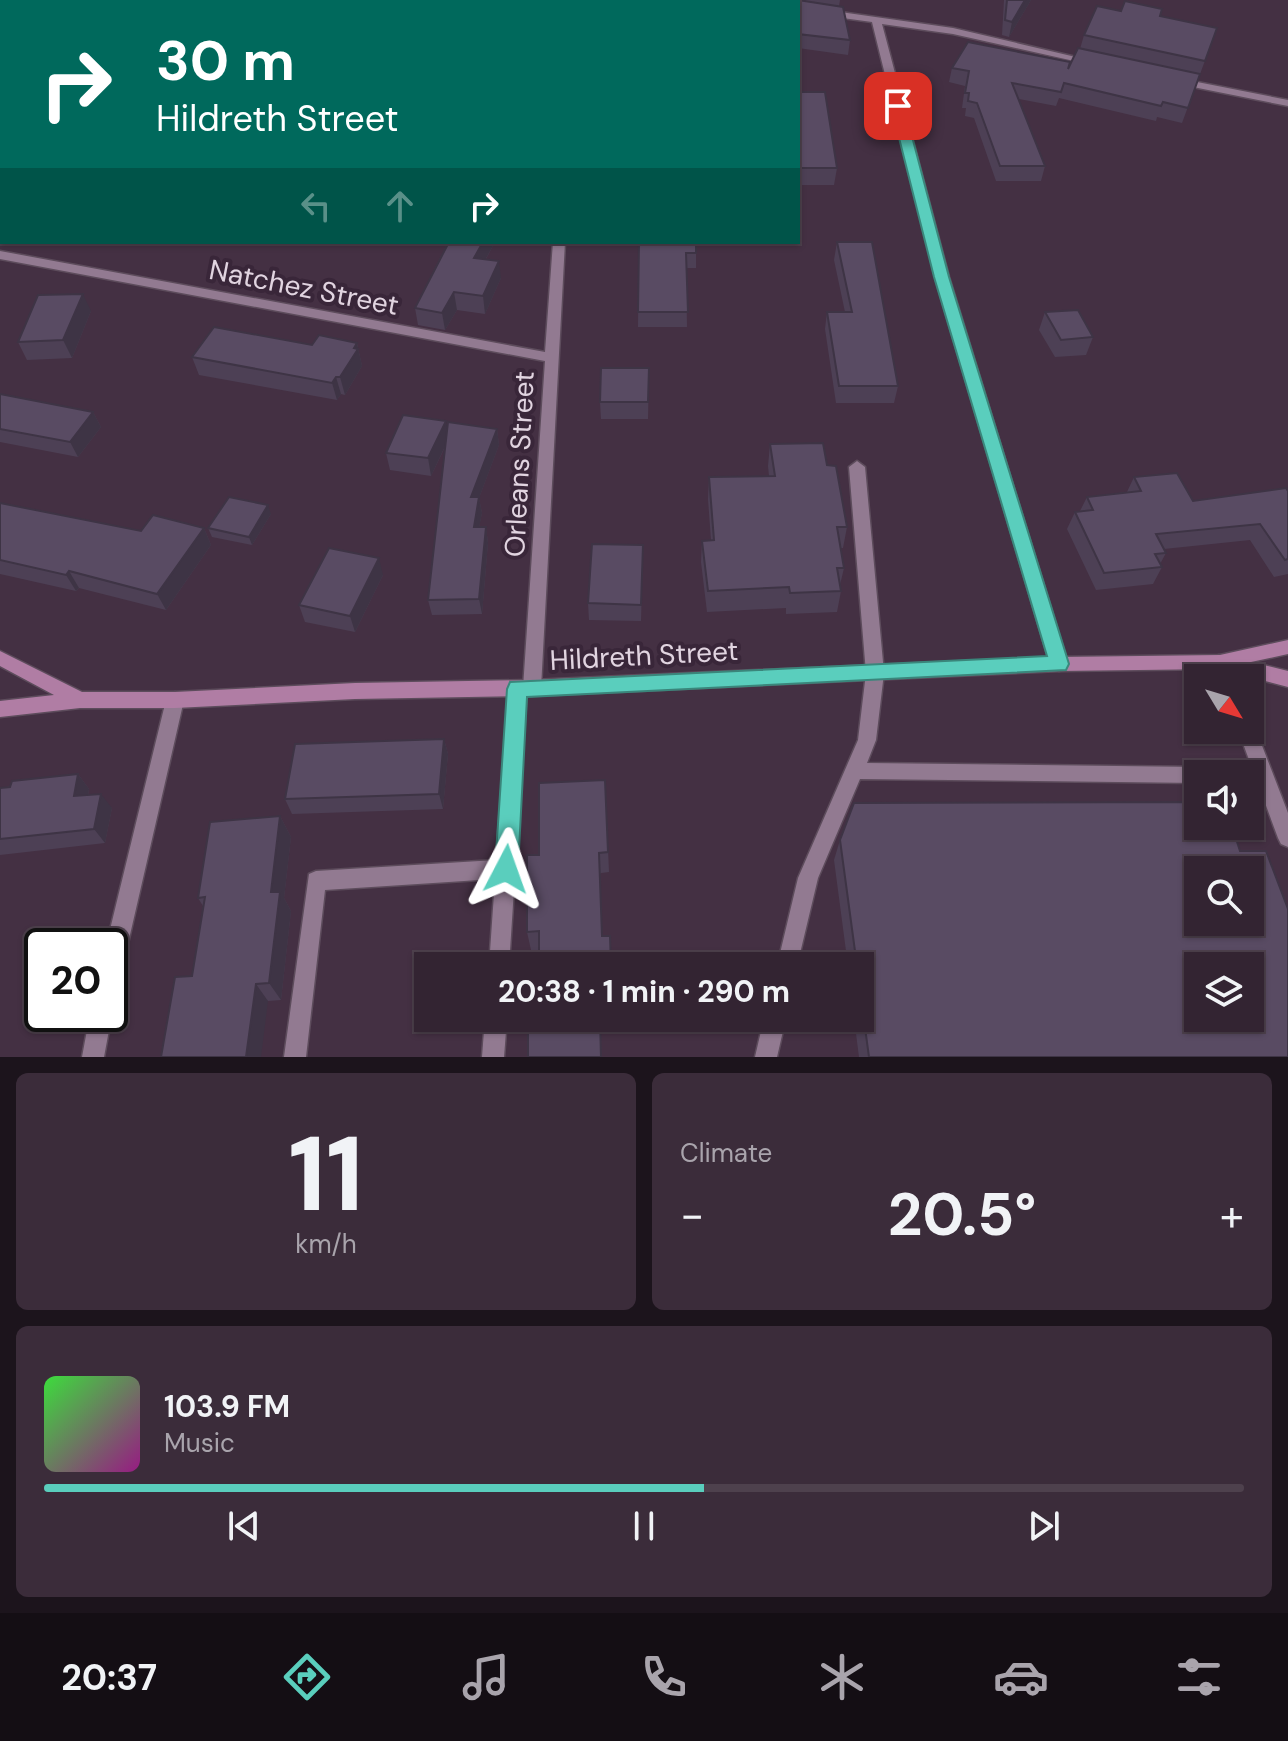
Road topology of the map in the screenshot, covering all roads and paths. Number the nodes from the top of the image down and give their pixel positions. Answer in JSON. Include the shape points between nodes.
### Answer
{"nodes":[{"id":1,"x":800,"y":9,"type":"edge"},
{"id":2,"x":876,"y":20,"type":"junction"},
{"id":3,"x":1108,"y":65,"type":"edge"},
{"id":4,"x":1169,"y":79,"type":"edge"},
{"id":5,"x":1288,"y":103,"type":"edge"},
{"id":6,"x":559,"y":244,"type":"edge"},
{"id":7,"x":0,"y":253,"type":"edge"},
{"id":8,"x":552,"y":358,"type":"junction"},
{"id":9,"x":857,"y":467,"type":"dead end"},
{"id":10,"x":1288,"y":647,"type":"edge"},
{"id":11,"x":0,"y":658,"type":"edge"},
{"id":12,"x":1059,"y":664,"type":"junction"},
{"id":13,"x":1239,"y":664,"type":"edge"},
{"id":14,"x":1184,"y":669,"type":"edge"},
{"id":15,"x":875,"y":673,"type":"junction"},
{"id":16,"x":1264,"y":676,"type":"edge"},
{"id":17,"x":1288,"y":679,"type":"edge"},
{"id":18,"x":525,"y":688,"type":"junction"},
{"id":19,"x":80,"y":700,"type":"junction"},
{"id":20,"x":175,"y":700,"type":"junction"},
{"id":21,"x":0,"y":709,"type":"edge"},
{"id":22,"x":854,"y":771,"type":"junction"},
{"id":23,"x":1184,"y":775,"type":"edge"},
{"id":24,"x":1264,"y":787,"type":"edge"},
{"id":25,"x":1287,"y":831,"type":"edge"},
{"id":26,"x":506,"y":869,"type":"junction"},
{"id":27,"x":121,"y":928,"type":"edge"},
{"id":28,"x":500,"y":952,"type":"edge"},
{"id":29,"x":790,"y":952,"type":"edge"},
{"id":30,"x":98,"y":1032,"type":"edge"},
{"id":31,"x":495,"y":1032,"type":"edge"},
{"id":32,"x":772,"y":1032,"type":"edge"},
{"id":33,"x":93,"y":1057,"type":"edge"},
{"id":34,"x":295,"y":1057,"type":"edge"},
{"id":35,"x":493,"y":1057,"type":"edge"},
{"id":36,"x":766,"y":1057,"type":"edge"}],
"edges":[{"from":1,"to":2,"type":"street"},
{"from":2,"to":3,"type":"street"},
{"from":2,"to":12,"type":"street","via":[[942,277]]},
{"from":4,"to":5,"type":"street"},
{"from":6,"to":8,"type":"street","name":"Orleans Street"},
{"from":7,"to":8,"type":"street","name":"Natchez Street"},
{"from":8,"to":18,"type":"street","name":"Orleans Street"},
{"from":9,"to":15,"type":"street"},
{"from":10,"to":13,"type":"street"},
{"from":11,"to":19,"type":"street"},
{"from":12,"to":14,"type":"street","name":"Hildreth Street"},
{"from":12,"to":15,"type":"street","name":"Hildreth Street"},
{"from":15,"to":18,"type":"street","name":"Hildreth Street"},
{"from":15,"to":22,"type":"street","via":[[867,740]]},
{"from":16,"to":17,"type":"street","name":"Hildreth Street"},
{"from":18,"to":20,"type":"street","name":"Hildreth Street"},
{"from":18,"to":26,"type":"street","name":"Orleans Street"},
{"from":19,"to":20,"type":"street","name":"Hildreth Street"},
{"from":19,"to":21,"type":"street","name":"Hildreth Street"},
{"from":20,"to":27,"type":"street"},
{"from":22,"to":23,"type":"street"},
{"from":22,"to":29,"type":"street","via":[[808,878]]},
{"from":24,"to":25,"type":"street"},
{"from":26,"to":28,"type":"street","name":"Orleans Street"},
{"from":26,"to":34,"type":"street","via":[[316,881]]},
{"from":30,"to":33,"type":"street"},
{"from":31,"to":35,"type":"street"},
{"from":32,"to":36,"type":"street"}]}
